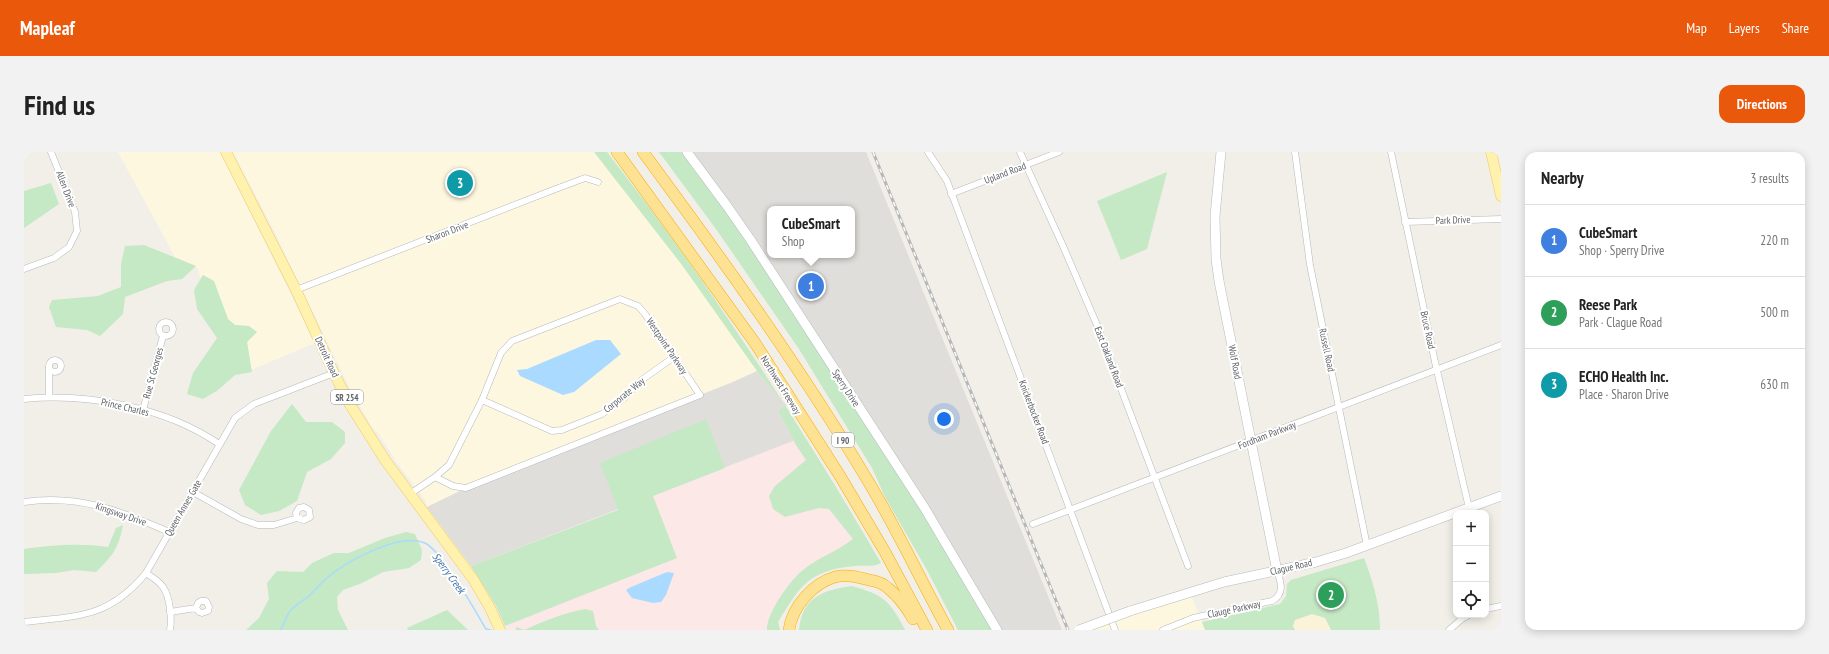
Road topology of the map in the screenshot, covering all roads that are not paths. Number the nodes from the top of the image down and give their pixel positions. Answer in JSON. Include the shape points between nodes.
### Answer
{"nodes":[{"id":1,"x":51,"y":152,"type":"edge"},
{"id":2,"x":226,"y":152,"type":"edge"},
{"id":3,"x":617,"y":152,"type":"edge"},
{"id":4,"x":643,"y":152,"type":"edge"},
{"id":5,"x":687,"y":152,"type":"edge"},
{"id":6,"x":928,"y":152,"type":"edge"},
{"id":7,"x":1020,"y":152,"type":"edge"},
{"id":8,"x":1060,"y":152,"type":"edge"},
{"id":9,"x":1220,"y":152,"type":"edge"},
{"id":10,"x":1295,"y":152,"type":"edge"},
{"id":11,"x":1391,"y":152,"type":"edge"},
{"id":12,"x":1491,"y":152,"type":"edge"},
{"id":13,"x":1026,"y":165,"type":"junction"},
{"id":14,"x":1498,"y":170,"type":"edge"},
{"id":15,"x":598,"y":182,"type":"dead end"},
{"id":16,"x":951,"y":194,"type":"junction"},
{"id":17,"x":1501,"y":196,"type":"edge"},
{"id":18,"x":1501,"y":219,"type":"edge"},
{"id":19,"x":1405,"y":222,"type":"junction"},
{"id":20,"x":24,"y":270,"type":"edge"},
{"id":21,"x":296,"y":290,"type":"junction"},
{"id":22,"x":163,"y":336,"type":"dead end"},
{"id":23,"x":1501,"y":345,"type":"edge"},
{"id":24,"x":674,"y":356,"type":"junction"},
{"id":25,"x":49,"y":368,"type":"dead end"},
{"id":26,"x":1437,"y":370,"type":"junction"},
{"id":27,"x":334,"y":374,"type":"junction"},
{"id":28,"x":49,"y":397,"type":"junction"},
{"id":29,"x":24,"y":399,"type":"edge"},
{"id":30,"x":482,"y":400,"type":"junction"},
{"id":31,"x":1339,"y":407,"type":"junction"},
{"id":32,"x":143,"y":410,"type":"junction"},
{"id":33,"x":1251,"y":441,"type":"junction"},
{"id":34,"x":219,"y":444,"type":"junction"},
{"id":35,"x":435,"y":477,"type":"junction"},
{"id":36,"x":1154,"y":478,"type":"junction"},
{"id":37,"x":193,"y":492,"type":"junction"},
{"id":38,"x":410,"y":494,"type":"junction"},
{"id":39,"x":1501,"y":496,"type":"edge"},
{"id":40,"x":24,"y":502,"type":"edge"},
{"id":41,"x":1469,"y":508,"type":"junction"},
{"id":42,"x":1070,"y":511,"type":"junction"},
{"id":43,"x":297,"y":518,"type":"dead end"},
{"id":44,"x":1033,"y":524,"type":"dead end"},
{"id":45,"x":169,"y":532,"type":"junction"},
{"id":46,"x":1367,"y":546,"type":"junction"},
{"id":47,"x":1188,"y":566,"type":"dead end"},
{"id":48,"x":1277,"y":571,"type":"junction"},
{"id":49,"x":146,"y":573,"type":"junction"},
{"id":50,"x":1501,"y":606,"type":"edge"},
{"id":51,"x":196,"y":608,"type":"dead end"},
{"id":52,"x":1489,"y":608,"type":"edge"},
{"id":53,"x":170,"y":612,"type":"junction"},
{"id":54,"x":1463,"y":618,"type":"edge"},
{"id":55,"x":24,"y":622,"type":"edge"},
{"id":56,"x":499,"y":627,"type":"edge"},
{"id":57,"x":170,"y":630,"type":"edge"},
{"id":58,"x":789,"y":630,"type":"edge"},
{"id":59,"x":920,"y":630,"type":"edge"},
{"id":60,"x":927,"y":630,"type":"edge"},
{"id":61,"x":948,"y":630,"type":"edge"},
{"id":62,"x":997,"y":630,"type":"edge"},
{"id":63,"x":1079,"y":630,"type":"edge"},
{"id":64,"x":1115,"y":630,"type":"edge"},
{"id":65,"x":1163,"y":630,"type":"edge"},
{"id":66,"x":1449,"y":630,"type":"edge"}],
"edges":[{"from":1,"to":20,"type":"street","name":"Allen Drive","via":[[75,212],[77,231],[69,247],[54,258]]},
{"from":2,"to":21,"type":"main road","name":"Detroit Road","number":"SR 254"},
{"from":3,"to":60,"type":"highway","name":"Northwest Freeway","number":"I 90","via":[[755,343],[885,552]]},
{"from":4,"to":61,"type":"highway","number":"I 90","via":[[799,371],[868,482]]},
{"from":5,"to":62,"type":"street","name":"Sperry Drive","via":[[750,239],[924,508]]},
{"from":6,"to":16,"type":"street","name":"Knickerbocker Road","via":[[947,181]]},
{"from":7,"to":13,"type":"street","name":"East Oakland Road"},
{"from":8,"to":13,"type":"street","name":"Upland Road"},
{"from":9,"to":33,"type":"street","name":"Wolf Road","via":[[1216,259]]},
{"from":10,"to":31,"type":"street","name":"Russell Road","via":[[1310,266]]},
{"from":11,"to":19,"type":"street","name":"Bruce Road"},
{"from":12,"to":14,"type":"main road"},
{"from":13,"to":16,"type":"street","name":"Upland Road"},
{"from":13,"to":36,"type":"street","name":"East Oakland Road","via":[[1097,325]]},
{"from":14,"to":17,"type":"main road"},
{"from":15,"to":21,"type":"street","name":"Sharon Drive","via":[[585,178],[568,184]]},
{"from":16,"to":42,"type":"street","name":"Knickerbocker Road"},
{"from":18,"to":19,"type":"street","name":"Park Drive"},
{"from":19,"to":26,"type":"street","name":"Bruce Road"},
{"from":21,"to":27,"type":"main road","name":"Detroit Road","number":"SR 254"},
{"from":22,"to":32,"type":"street","name":"Rue St Georges"},
{"from":23,"to":26,"type":"street","name":"Fordham Parkway"},
{"from":24,"to":30,"type":"street","name":"Corporate Way","via":[[602,414],[562,430],[552,431]]},
{"from":24,"to":30,"type":"street","name":"Westpoint Parkway","via":[[638,306],[620,299],[512,341],[501,353]]},
{"from":24,"to":35,"type":"street","name":"Westpoint Parkway","via":[[700,394],[466,488],[453,486]]},
{"from":25,"to":28,"type":"street"},
{"from":26,"to":31,"type":"street","name":"Fordham Parkway"},
{"from":26,"to":41,"type":"street","name":"Bruce Road"},
{"from":27,"to":34,"type":"street","name":"Queen Annes Gate","via":[[243,410]]},
{"from":27,"to":38,"type":"main road","name":"Detroit Road","number":"SR 254","via":[[385,460]]},
{"from":28,"to":29,"type":"street","name":"Prince Charles"},
{"from":28,"to":32,"type":"street","name":"Prince Charles","via":[[89,399]]},
{"from":30,"to":35,"type":"street","name":"Westpoint Parkway","via":[[449,465]]},
{"from":31,"to":33,"type":"street","name":"Fordham Parkway"},
{"from":31,"to":46,"type":"street","name":"Russell Road"},
{"from":32,"to":34,"type":"street","name":"Prince Charles","via":[[188,427]]},
{"from":33,"to":36,"type":"street","name":"Fordham Parkway"},
{"from":33,"to":48,"type":"street","name":"Wolf Road"},
{"from":34,"to":37,"type":"street","name":"Queen Annes Gate"},
{"from":35,"to":38,"type":"street","name":"Westpoint Parkway"},
{"from":36,"to":42,"type":"street","name":"Fordham Parkway"},
{"from":36,"to":47,"type":"street","name":"East Oakland Road"},
{"from":37,"to":43,"type":"street","via":[[241,519],[258,525],[274,525]]},
{"from":37,"to":45,"type":"street","name":"Queen Annes Gate"},
{"from":38,"to":56,"type":"main road","name":"Detroit Road","number":"SR 254","via":[[473,579]]},
{"from":39,"to":41,"type":"street","name":"Clague Road"},
{"from":40,"to":45,"type":"street","name":"Kingsway Drive","via":[[84,502],[135,517]]},
{"from":41,"to":46,"type":"street","name":"Clague Road"},
{"from":42,"to":44,"type":"street","name":"Fordham Parkway"},
{"from":42,"to":64,"type":"street","name":"Knickerbocker Road"},
{"from":45,"to":49,"type":"street","name":"Queen Annes Gate"},
{"from":46,"to":48,"type":"street","name":"Clague Road"},
{"from":48,"to":63,"type":"street","name":"Clague Road","bridge":true,"via":[[1224,582],[1130,611]]},
{"from":48,"to":65,"type":"street","name":"Clauge Parkway","via":[[1282,588],[1272,601],[1193,618]]},
{"from":49,"to":53,"type":"street","via":[[163,586]]},
{"from":49,"to":55,"type":"street","name":"Queen Annes Gate","via":[[134,588],[103,609],[83,616]]},
{"from":50,"to":52,"type":"street"},
{"from":51,"to":53,"type":"street"},
{"from":53,"to":57,"type":"street"},
{"from":54,"to":66,"type":"street"},
{"from":58,"to":59,"type":"highway","via":[[803,598],[818,585],[835,577],[853,576],[888,587],[907,609]]}]}
